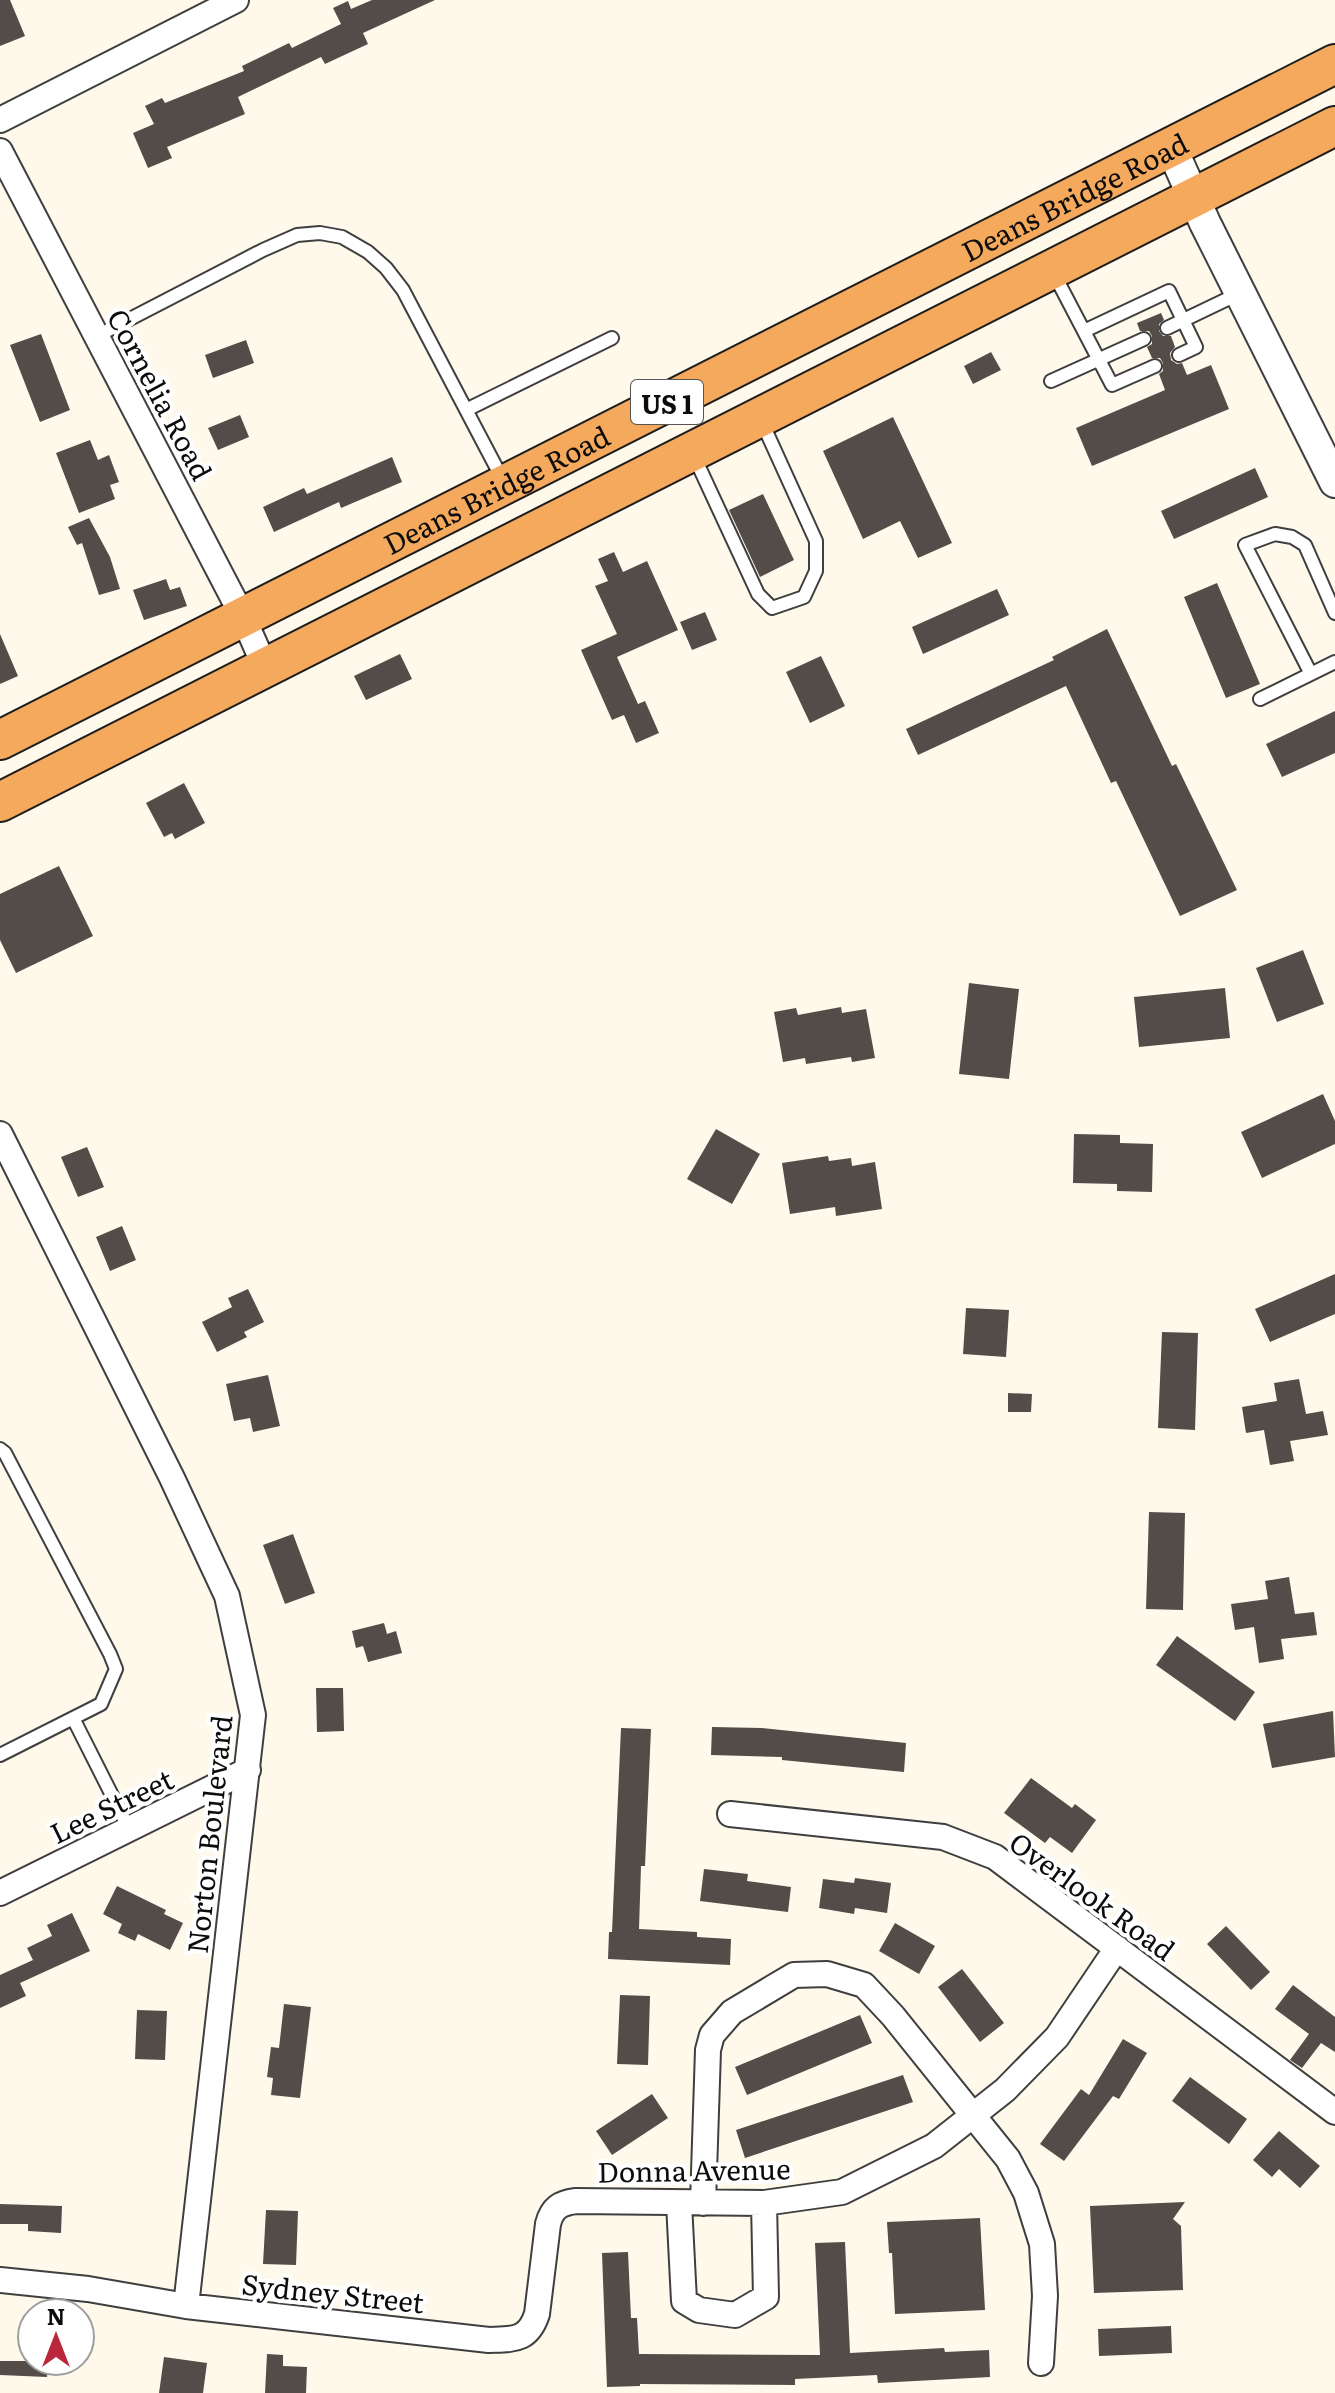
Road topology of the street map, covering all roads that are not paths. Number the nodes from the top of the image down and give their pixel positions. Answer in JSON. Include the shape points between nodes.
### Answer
{"nodes":[{"id":1,"x":236,"y":0,"type":"edge"},
{"id":2,"x":1335,"y":64,"type":"edge"},
{"id":3,"x":0,"y":120,"type":"edge"},
{"id":4,"x":1335,"y":126,"type":"edge"},
{"id":5,"x":1171,"y":147,"type":"junction"},
{"id":6,"x":0,"y":151,"type":"edge"},
{"id":7,"x":1194,"y":197,"type":"junction"},
{"id":8,"x":1051,"y":269,"type":"junction"},
{"id":9,"x":1240,"y":293,"type":"junction"},
{"id":10,"x":1183,"y":320,"type":"junction"},
{"id":11,"x":1167,"y":328,"type":"dead end"},
{"id":12,"x":1084,"y":331,"type":"junction"},
{"id":13,"x":97,"y":336,"type":"junction"},
{"id":14,"x":612,"y":338,"type":"dead end"},
{"id":15,"x":1144,"y":339,"type":"dead end"},
{"id":16,"x":1179,"y":355,"type":"dead end"},
{"id":17,"x":1099,"y":360,"type":"junction"},
{"id":18,"x":1155,"y":366,"type":"dead end"},
{"id":19,"x":1051,"y":381,"type":"dead end"},
{"id":20,"x":466,"y":410,"type":"junction"},
{"id":21,"x":759,"y":417,"type":"junction"},
{"id":22,"x":692,"y":451,"type":"junction"},
{"id":23,"x":1335,"y":482,"type":"edge"},
{"id":24,"x":505,"y":484,"type":"junction"},
{"id":25,"x":1335,"y":613,"type":"edge"},
{"id":26,"x":243,"y":617,"type":"junction"},
{"id":27,"x":1335,"y":662,"type":"edge"},
{"id":28,"x":265,"y":667,"type":"junction"},
{"id":29,"x":1311,"y":674,"type":"junction"},
{"id":30,"x":1260,"y":699,"type":"dead end"},
{"id":31,"x":0,"y":740,"type":"edge"},
{"id":32,"x":0,"y":802,"type":"edge"},
{"id":33,"x":0,"y":1134,"type":"edge"},
{"id":34,"x":0,"y":1449,"type":"edge"},
{"id":35,"x":73,"y":1718,"type":"junction"},
{"id":36,"x":0,"y":1755,"type":"edge"},
{"id":37,"x":248,"y":1770,"type":"junction"},
{"id":38,"x":730,"y":1814,"type":"dead end"},
{"id":39,"x":129,"y":1829,"type":"junction"},
{"id":40,"x":0,"y":1893,"type":"edge"},
{"id":41,"x":1117,"y":1948,"type":"junction"},
{"id":42,"x":1335,"y":2112,"type":"edge"},
{"id":43,"x":971,"y":2116,"type":"junction"},
{"id":44,"x":691,"y":2203,"type":"junction"},
{"id":45,"x":764,"y":2203,"type":"junction"},
{"id":46,"x":557,"y":2206,"type":"joint"},
{"id":47,"x":0,"y":2280,"type":"edge"},
{"id":48,"x":186,"y":2306,"type":"junction"},
{"id":49,"x":1041,"y":2363,"type":"dead end"}],
"edges":[{"from":1,"to":3,"type":"street"},
{"from":2,"to":5,"type":"highway","name":"Deans Bridge Road","number":"US 1"},
{"from":4,"to":7,"type":"highway","name":"Deans Bridge Road","number":"US 1"},
{"from":5,"to":7,"type":"street"},
{"from":5,"to":24,"type":"highway","name":"Deans Bridge Road","number":"US 1"},
{"from":6,"to":13,"type":"street","name":"Cornelia Road"},
{"from":7,"to":8,"type":"highway","name":"Deans Bridge Road","number":"US 1"},
{"from":7,"to":9,"type":"street"},
{"from":8,"to":12,"type":"lane"},
{"from":8,"to":21,"type":"highway","name":"Deans Bridge Road","number":"US 1"},
{"from":9,"to":10,"type":"lane"},
{"from":9,"to":23,"type":"street"},
{"from":10,"to":11,"type":"lane"},
{"from":10,"to":12,"type":"lane","via":[[1169,291]]},
{"from":10,"to":16,"type":"lane","via":[[1196,347]]},
{"from":12,"to":17,"type":"lane"},
{"from":13,"to":20,"type":"lane","via":[[297,235],[342,237],[368,252],[403,290]]},
{"from":13,"to":26,"type":"street","name":"Cornelia Road"},
{"from":14,"to":20,"type":"lane"},
{"from":15,"to":17,"type":"lane"},
{"from":17,"to":18,"type":"lane","via":[[1112,385]]},
{"from":17,"to":19,"type":"lane"},
{"from":20,"to":24,"type":"lane"},
{"from":21,"to":22,"type":"highway","name":"Deans Bridge Road","number":"US 1"},
{"from":21,"to":22,"type":"lane","via":[[816,541],[816,571],[804,597],[772,608],[758,594]]},
{"from":22,"to":28,"type":"highway","name":"Deans Bridge Road","number":"US 1"},
{"from":24,"to":26,"type":"highway","name":"Deans Bridge Road","number":"US 1"},
{"from":25,"to":29,"type":"lane","via":[[1305,545],[1275,534],[1245,545]]},
{"from":26,"to":28,"type":"street","name":"Cornelia Road"},
{"from":26,"to":31,"type":"highway","name":"Deans Bridge Road","number":"US 1"},
{"from":27,"to":29,"type":"lane"},
{"from":28,"to":32,"type":"highway","name":"Deans Bridge Road","number":"US 1"},
{"from":29,"to":30,"type":"lane"},
{"from":33,"to":37,"type":"street","name":"Norton Boulevard","via":[[227,1596],[253,1715]]},
{"from":34,"to":35,"type":"lane","via":[[116,1669],[101,1704]]},
{"from":35,"to":36,"type":"lane"},
{"from":35,"to":39,"type":"lane"},
{"from":37,"to":39,"type":"street","name":"Lee Street"},
{"from":37,"to":48,"type":"street","name":"Norton Boulevard"},
{"from":38,"to":41,"type":"street","name":"Overlook Road","via":[[943,1837],[995,1857]]},
{"from":39,"to":40,"type":"street","name":"Lee Street"},
{"from":41,"to":42,"type":"street","name":"Overlook Road"},
{"from":41,"to":43,"type":"street","name":"Donna Avenue","via":[[1057,2037]]},
{"from":43,"to":44,"type":"street","via":[[864,1985],[827,1974],[794,1975],[732,2012],[712,2035]]},
{"from":43,"to":45,"type":"street","name":"Donna Avenue","via":[[934,2146],[842,2192]]},
{"from":43,"to":49,"type":"street","via":[[1008,2159],[1026,2193],[1042,2244]]},
{"from":44,"to":45,"type":"street","name":"Donna Avenue"},
{"from":44,"to":45,"type":"street","via":[[684,2301],[699,2310],[735,2315],[766,2297]]},
{"from":44,"to":46,"type":"street","name":"Donna Avenue","via":[[576,2201]]},
{"from":46,"to":48,"type":"street","name":"Sydney Street","via":[[548,2224],[537,2314],[528,2332],[513,2339]]},
{"from":47,"to":48,"type":"street","name":"Sydney Street"}]}
